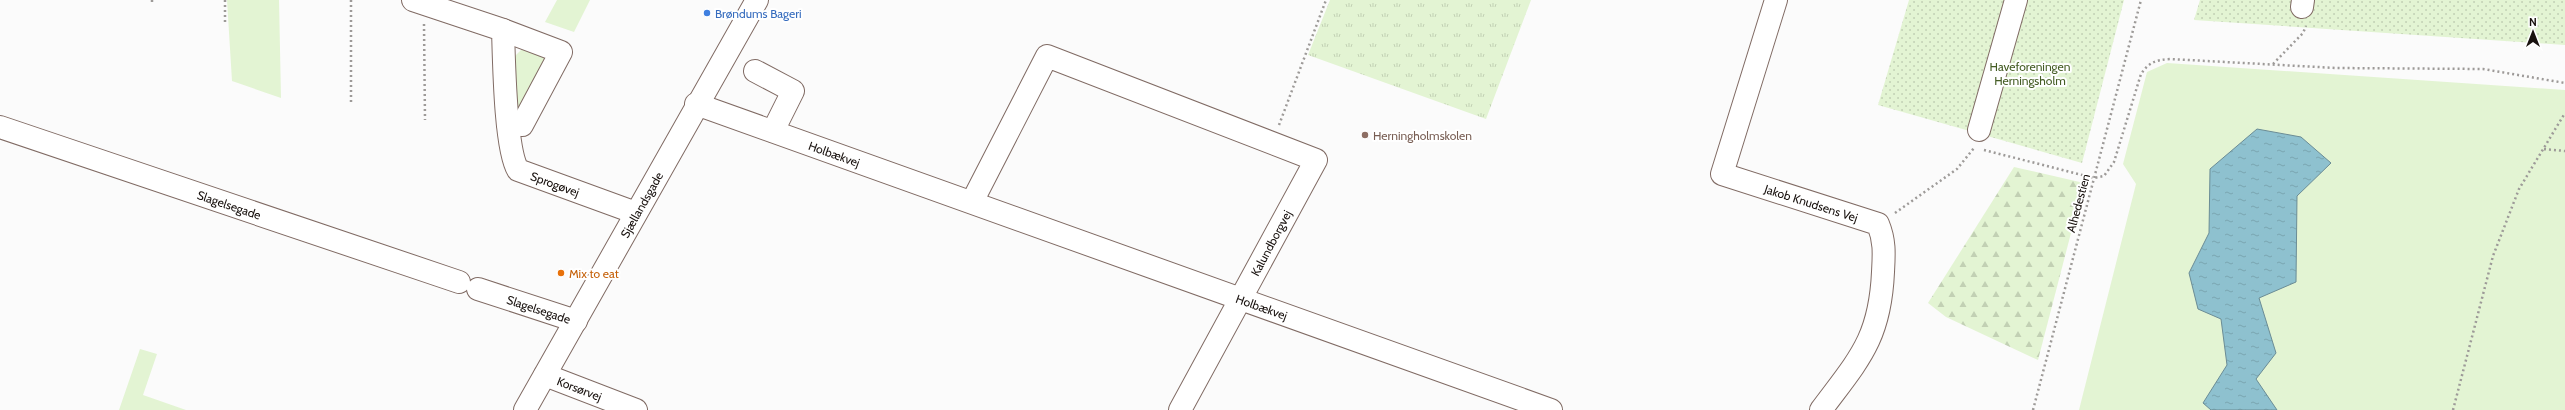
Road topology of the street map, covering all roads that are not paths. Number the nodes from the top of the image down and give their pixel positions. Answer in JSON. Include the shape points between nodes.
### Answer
{"nodes":[{"id":1,"x":756,"y":0,"type":"edge"},
{"id":2,"x":1776,"y":0,"type":"edge"},
{"id":3,"x":2016,"y":0,"type":"edge"},
{"id":4,"x":418,"y":2,"type":"edge"},
{"id":5,"x":503,"y":30,"type":"junction"},
{"id":6,"x":755,"y":71,"type":"dead end"},
{"id":7,"x":696,"y":104,"type":"junction"},
{"id":8,"x":508,"y":124,"type":"junction"},
{"id":9,"x":0,"y":127,"type":"edge"},
{"id":10,"x":773,"y":131,"type":"junction"},
{"id":11,"x":1977,"y":139,"type":"road end"},
{"id":12,"x":972,"y":202,"type":"junction"},
{"id":13,"x":636,"y":213,"type":"junction"},
{"id":14,"x":1241,"y":298,"type":"junction"},
{"id":15,"x":576,"y":321,"type":"junction"},
{"id":16,"x":545,"y":375,"type":"junction"},
{"id":17,"x":525,"y":410,"type":"edge"},
{"id":18,"x":636,"y":410,"type":"edge"},
{"id":19,"x":1180,"y":410,"type":"edge"},
{"id":20,"x":1551,"y":410,"type":"edge"},
{"id":21,"x":1821,"y":410,"type":"edge"}],
"edges":[{"from":1,"to":7,"type":"street","name":"Sjællandsgade"},
{"from":2,"to":21,"type":"street","name":"Jakob Knudsens Vej","via":[[1722,174],[1878,224],[1884,240],[1882,301],[1876,324],[1863,354]]},
{"from":3,"to":11,"type":"street"},
{"from":4,"to":5,"type":"street"},
{"from":5,"to":8,"type":"street","name":"Sprogøvej"},
{"from":5,"to":8,"type":"street","via":[[561,52],[522,125]]},
{"from":6,"to":10,"type":"street","via":[[793,91]]},
{"from":7,"to":10,"type":"street","name":"Holbækvej"},
{"from":7,"to":13,"type":"street","name":"Sjællandsgade"},
{"from":8,"to":13,"type":"street","name":"Sprogøvej","via":[[514,162],[518,170]]},
{"from":9,"to":15,"type":"street","name":"Slagelsegade"},
{"from":10,"to":12,"type":"street","name":"Holbækvej"},
{"from":12,"to":14,"type":"street","name":"Holbækvej"},
{"from":12,"to":14,"type":"street","name":"Kalundborgvej","via":[[1047,56],[1316,160]]},
{"from":13,"to":15,"type":"street","name":"Sjællandsgade"},
{"from":14,"to":19,"type":"street","name":"Kalundborgvej"},
{"from":14,"to":20,"type":"street","name":"Holbækvej"},
{"from":15,"to":16,"type":"street","name":"Sjællandsgade"},
{"from":16,"to":17,"type":"street","name":"Sjællandsgade"},
{"from":16,"to":18,"type":"street","name":"Korsørvej"}]}
